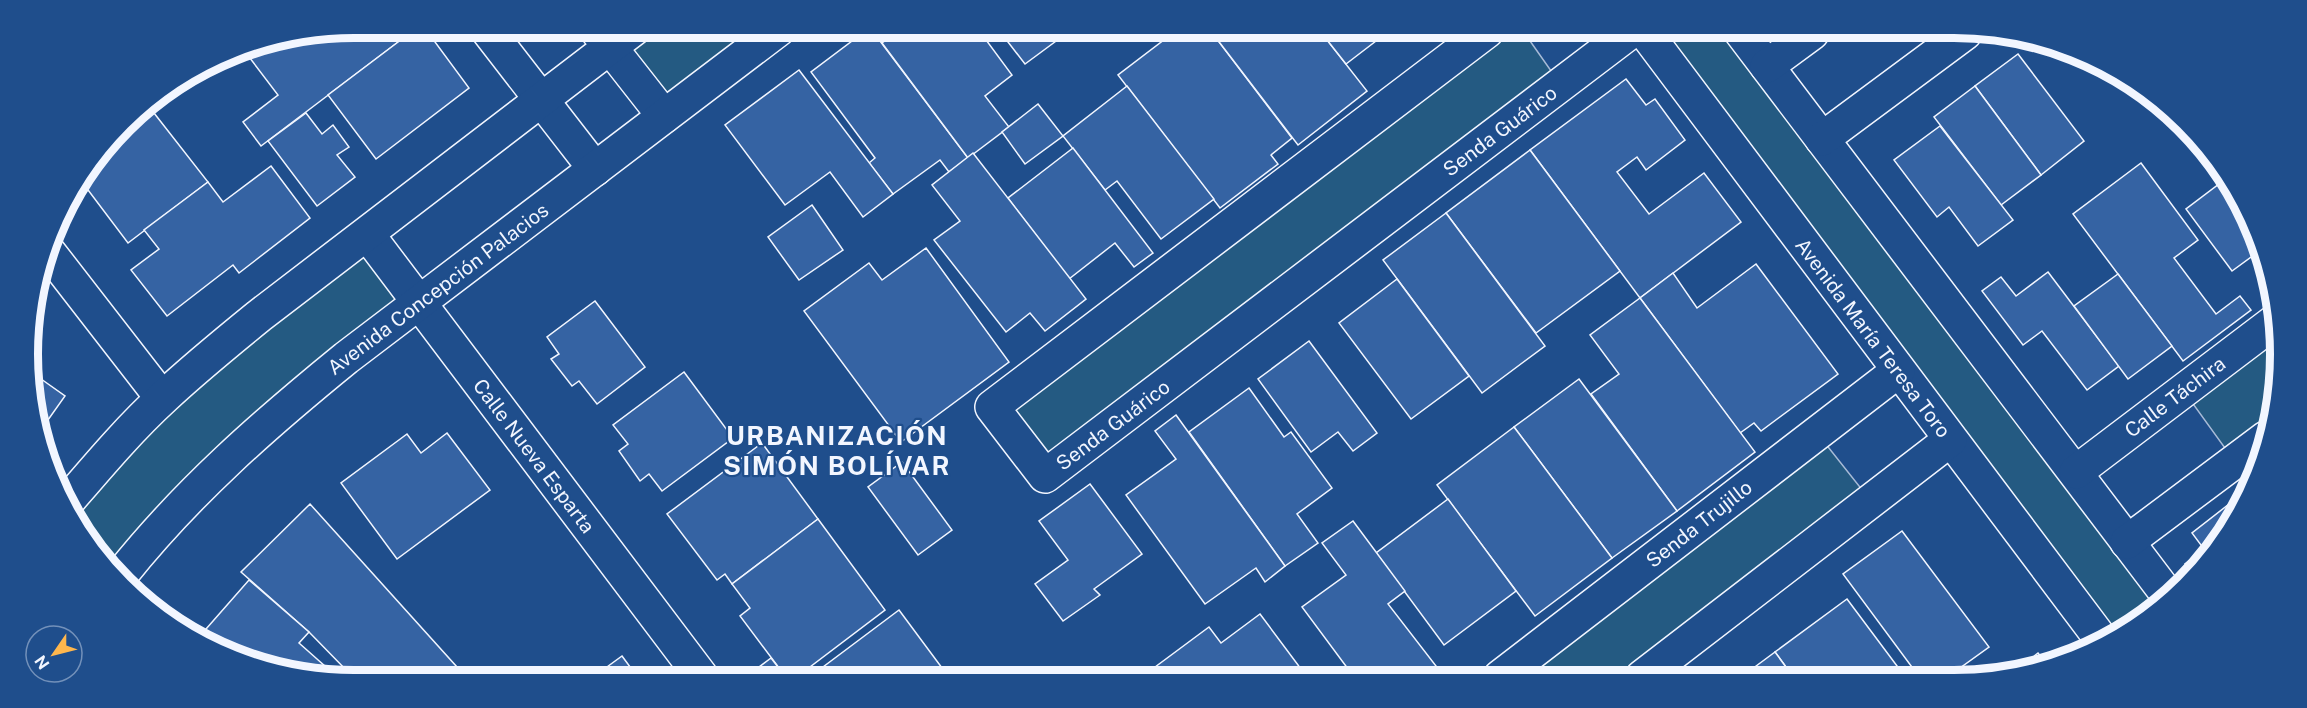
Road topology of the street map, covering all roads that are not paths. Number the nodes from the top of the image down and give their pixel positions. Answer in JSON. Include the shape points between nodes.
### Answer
{"nodes":[{"id":1,"x":494,"y":38,"type":"edge"},
{"id":2,"x":610,"y":38,"type":"edge"},
{"id":3,"x":616,"y":38,"type":"edge"},
{"id":4,"x":767,"y":38,"type":"edge"},
{"id":5,"x":1478,"y":38,"type":"edge"},
{"id":6,"x":1622,"y":38,"type":"edge"},
{"id":7,"x":1649,"y":38,"type":"edge"},
{"id":8,"x":1746,"y":38,"type":"edge"},
{"id":9,"x":1805,"y":38,"type":"edge"},
{"id":10,"x":1958,"y":38,"type":"edge"},
{"id":11,"x":1767,"y":66,"type":"junction"},
{"id":12,"x":542,"y":100,"type":"junction"},
{"id":13,"x":664,"y":116,"type":"junction"},
{"id":14,"x":1822,"y":139,"type":"junction"},
{"id":15,"x":595,"y":169,"type":"junction"},
{"id":16,"x":368,"y":235,"type":"junction"},
{"id":17,"x":53,"y":257,"type":"edge"},
{"id":18,"x":418,"y":303,"type":"junction"},
{"id":19,"x":2268,"y":326,"type":"edge"},
{"id":20,"x":1898,"y":371,"type":"junction"},
{"id":21,"x":162,"y":398,"type":"junction"},
{"id":22,"x":1950,"y":440,"type":"junction"},
{"id":23,"x":2256,"y":445,"type":"edge"},
{"id":24,"x":2076,"y":472,"type":"junction"},
{"id":25,"x":71,"y":497,"type":"edge"},
{"id":26,"x":2127,"y":542,"type":"junction"},
{"id":27,"x":124,"y":572,"type":"edge"},
{"id":28,"x":2164,"y":590,"type":"edge"},
{"id":29,"x":2098,"y":635,"type":"edge"},
{"id":30,"x":697,"y":670,"type":"edge"},
{"id":31,"x":1509,"y":670,"type":"edge"},
{"id":32,"x":1652,"y":670,"type":"edge"}],
"edges":[{"from":1,"to":12,"type":"street"},
{"from":2,"to":12,"type":"street"},
{"from":3,"to":13,"type":"street"},
{"from":4,"to":13,"type":"street","name":"Avenida Concepción Palacios"},
{"from":5,"to":6,"type":"street","name":"Senda Guárico","via":[[992,407],[1045,476]]},
{"from":7,"to":20,"type":"street","name":"Avenida María Teresa Toro"},
{"from":8,"to":11,"type":"street"},
{"from":9,"to":11,"type":"street"},
{"from":10,"to":14,"type":"street"},
{"from":11,"to":14,"type":"street"},
{"from":12,"to":15,"type":"street"},
{"from":12,"to":16,"type":"street"},
{"from":13,"to":15,"type":"street","name":"Avenida Concepción Palacios"},
{"from":14,"to":24,"type":"street"},
{"from":15,"to":18,"type":"street","name":"Avenida Concepción Palacios"},
{"from":16,"to":18,"type":"street","name":"Calle Nueva Esparta"},
{"from":16,"to":21,"type":"street","via":[[259,316]]},
{"from":17,"to":21,"type":"street"},
{"from":18,"to":27,"type":"street","name":"Avenida Concepción Palacios","via":[[246,442],[183,504]]},
{"from":18,"to":30,"type":"street","name":"Calle Nueva Esparta"},
{"from":19,"to":24,"type":"street","name":"Calle Táchira"},
{"from":20,"to":22,"type":"street","name":"Avenida María Teresa Toro"},
{"from":20,"to":31,"type":"street","name":"Senda Trujillo"},
{"from":21,"to":25,"type":"street"},
{"from":22,"to":29,"type":"street","name":"Avenida María Teresa Toro"},
{"from":22,"to":32,"type":"street"},
{"from":23,"to":26,"type":"street"},
{"from":24,"to":26,"type":"street"},
{"from":26,"to":28,"type":"street"}]}
